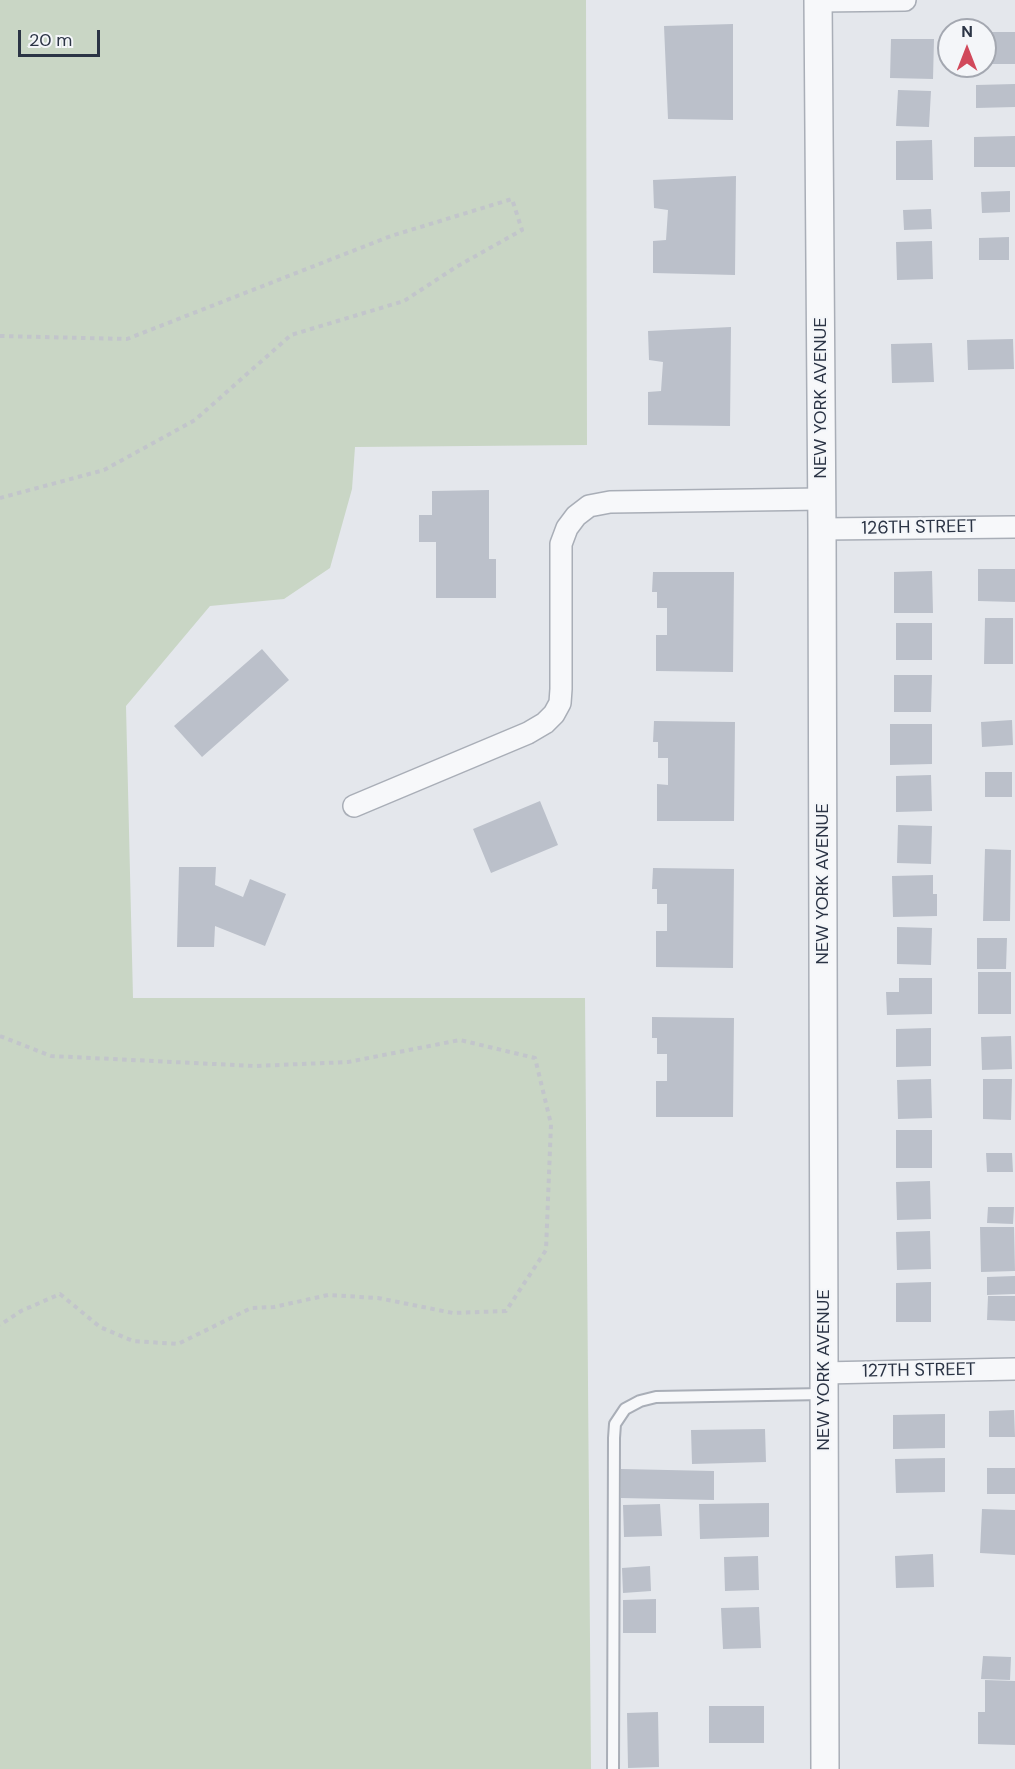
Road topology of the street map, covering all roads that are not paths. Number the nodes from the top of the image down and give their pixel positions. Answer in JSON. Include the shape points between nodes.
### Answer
{"nodes":[{"id":1,"x":905,"y":0,"type":"edge"},
{"id":2,"x":818,"y":1,"type":"edge"},
{"id":3,"x":822,"y":500,"type":"junction"},
{"id":4,"x":1015,"y":527,"type":"edge"},
{"id":5,"x":822,"y":530,"type":"junction"},
{"id":6,"x":354,"y":806,"type":"dead end"},
{"id":7,"x":1015,"y":1369,"type":"edge"},
{"id":8,"x":824,"y":1384,"type":"junction"},
{"id":9,"x":613,"y":1769,"type":"edge"},
{"id":10,"x":825,"y":1769,"type":"edge"}],
"edges":[{"from":1,"to":2,"type":"street"},
{"from":2,"to":3,"type":"street","name":"NEW YORK AVENUE"},
{"from":3,"to":5,"type":"street","name":"NEW YORK AVENUE"},
{"from":3,"to":6,"type":"street","via":[[610,502],[589,506],[567,528],[561,544],[561,689],[554,714],[528,733]]},
{"from":4,"to":5,"type":"street","name":"126TH STREET"},
{"from":5,"to":8,"type":"street","name":"NEW YORK AVENUE"},
{"from":7,"to":8,"type":"street","name":"127TH STREET"},
{"from":8,"to":9,"type":"lane","via":[[656,1397],[625,1409],[615,1424]]},
{"from":8,"to":10,"type":"street","name":"NEW YORK AVENUE"}]}
